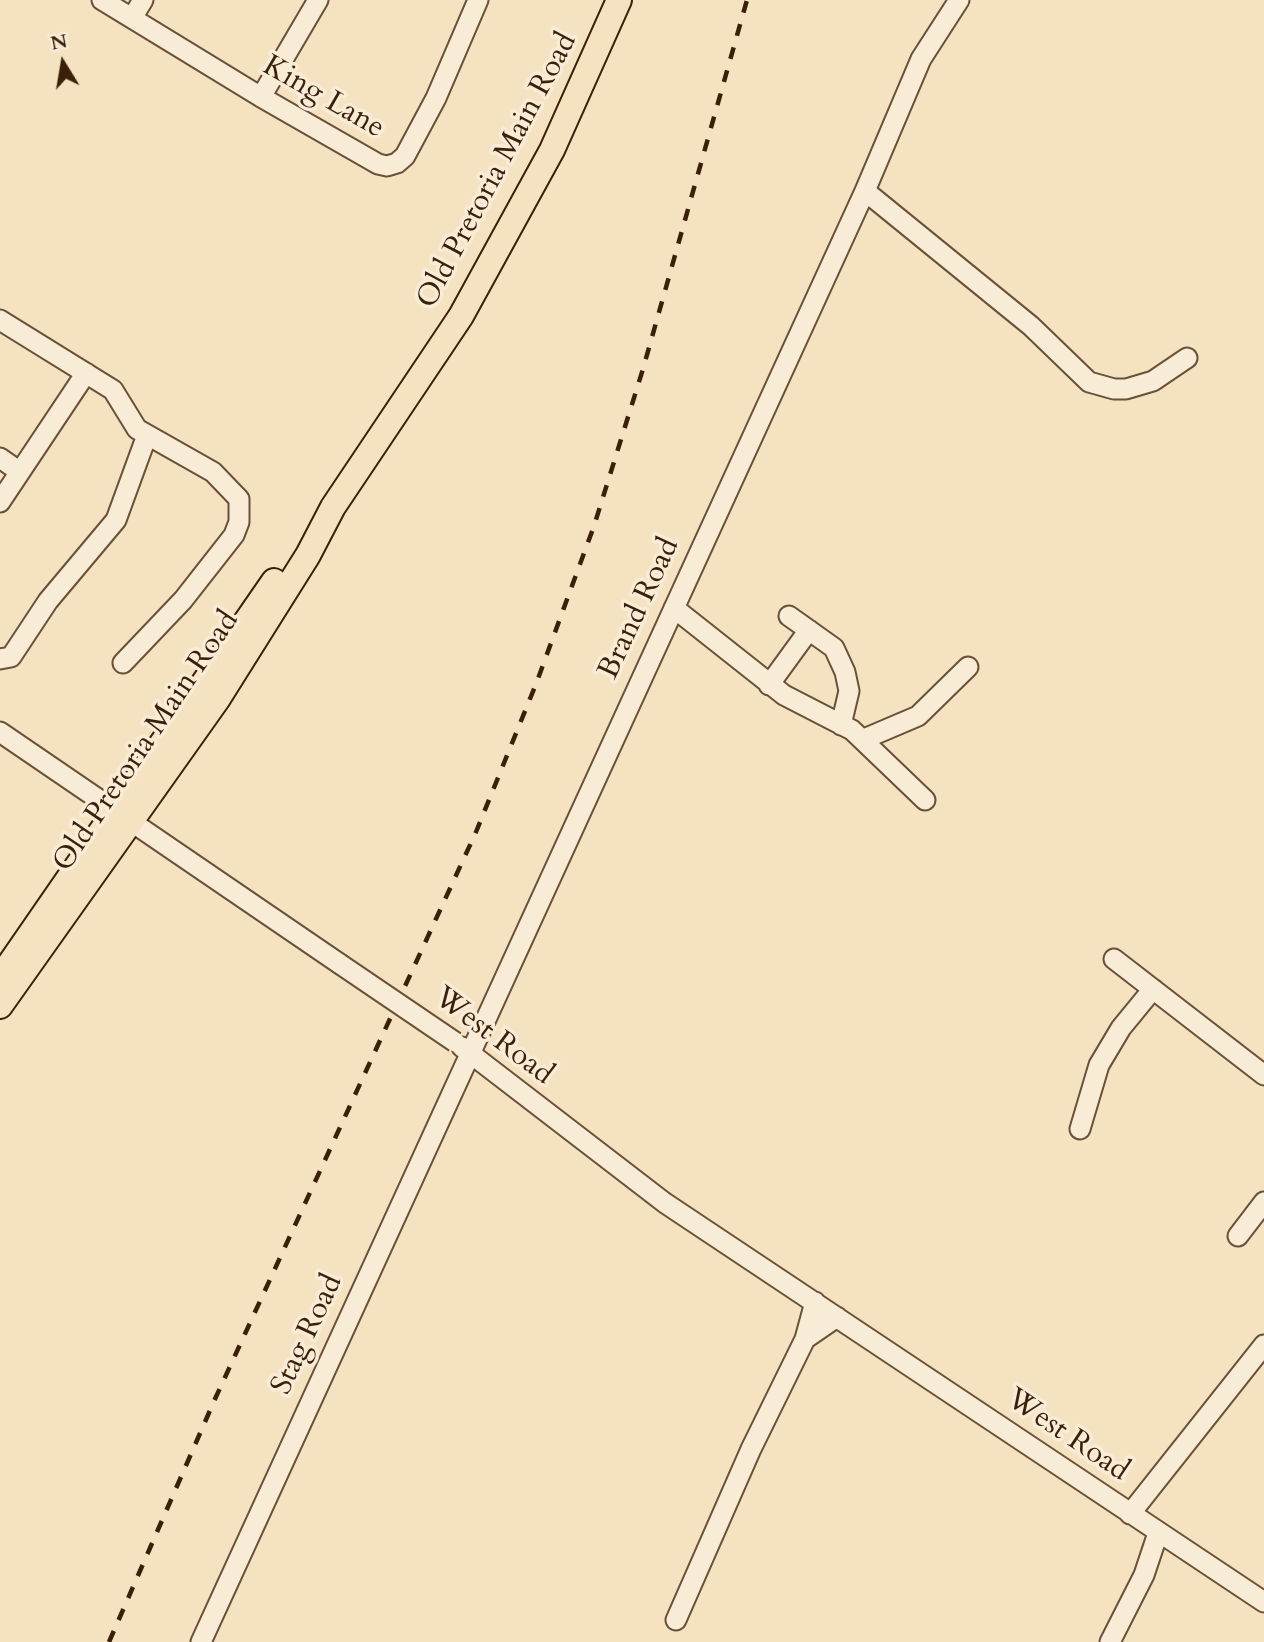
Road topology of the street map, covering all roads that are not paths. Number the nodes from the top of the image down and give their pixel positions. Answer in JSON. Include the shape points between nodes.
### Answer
{"nodes":[{"id":1,"x":102,"y":0,"type":"edge"},
{"id":2,"x":143,"y":0,"type":"edge"},
{"id":3,"x":318,"y":0,"type":"edge"},
{"id":4,"x":478,"y":0,"type":"edge"},
{"id":5,"x":619,"y":0,"type":"edge"},
{"id":6,"x":959,"y":0,"type":"edge"},
{"id":7,"x":132,"y":18,"type":"junction"},
{"id":8,"x":261,"y":97,"type":"junction"},
{"id":9,"x":865,"y":191,"type":"junction"},
{"id":10,"x":0,"y":320,"type":"edge"},
{"id":11,"x":1187,"y":358,"type":"dead end"},
{"id":12,"x":86,"y":373,"type":"junction"},
{"id":13,"x":147,"y":435,"type":"junction"},
{"id":14,"x":0,"y":458,"type":"edge"},
{"id":15,"x":20,"y":472,"type":"junction"},
{"id":16,"x":0,"y":502,"type":"edge"},
{"id":17,"x":674,"y":608,"type":"junction"},
{"id":18,"x":789,"y":617,"type":"dead end"},
{"id":19,"x":809,"y":630,"type":"junction"},
{"id":20,"x":0,"y":659,"type":"edge"},
{"id":21,"x":123,"y":663,"type":"dead end"},
{"id":22,"x":968,"y":667,"type":"dead end"},
{"id":23,"x":769,"y":685,"type":"junction"},
{"id":24,"x":841,"y":725,"type":"junction"},
{"id":25,"x":0,"y":732,"type":"edge"},
{"id":26,"x":864,"y":739,"type":"junction"},
{"id":27,"x":925,"y":800,"type":"dead end"},
{"id":28,"x":124,"y":818,"type":"junction"},
{"id":29,"x":1114,"y":959,"type":"dead end"},
{"id":30,"x":0,"y":978,"type":"edge"},
{"id":31,"x":1153,"y":989,"type":"junction"},
{"id":32,"x":0,"y":1006,"type":"edge"},
{"id":33,"x":463,"y":1047,"type":"junction"},
{"id":34,"x":1264,"y":1075,"type":"edge"},
{"id":35,"x":1080,"y":1129,"type":"dead end"},
{"id":36,"x":1264,"y":1202,"type":"edge"},
{"id":37,"x":1238,"y":1236,"type":"dead end"},
{"id":38,"x":815,"y":1302,"type":"junction"},
{"id":39,"x":837,"y":1317,"type":"junction"},
{"id":40,"x":805,"y":1339,"type":"junction"},
{"id":41,"x":1264,"y":1345,"type":"edge"},
{"id":42,"x":1130,"y":1514,"type":"junction"},
{"id":43,"x":1158,"y":1533,"type":"junction"},
{"id":44,"x":1264,"y":1602,"type":"edge"},
{"id":45,"x":676,"y":1620,"type":"dead end"},
{"id":46,"x":201,"y":1642,"type":"edge"},
{"id":47,"x":1110,"y":1642,"type":"edge"}],
"edges":[{"from":1,"to":7,"type":"street","name":"King Lane"},
{"from":2,"to":7,"type":"street"},
{"from":3,"to":8,"type":"street"},
{"from":4,"to":8,"type":"street","name":"King Lane","via":[[436,98],[397,163],[378,164]]},
{"from":5,"to":28,"type":"main road","name":"Old Pretoria Main Road","via":[[557,139],[461,316],[333,507],[250,651]]},
{"from":6,"to":9,"type":"street","name":"Brand Road","via":[[921,59]]},
{"from":7,"to":8,"type":"street","name":"King Lane"},
{"from":9,"to":11,"type":"street","via":[[1031,326],[1089,382],[1126,389],[1153,381]]},
{"from":9,"to":17,"type":"street","name":"Brand Road"},
{"from":10,"to":12,"type":"street"},
{"from":12,"to":13,"type":"street","via":[[113,390],[137,429]]},
{"from":12,"to":15,"type":"street"},
{"from":13,"to":20,"type":"street","via":[[116,520],[48,601],[11,657]]},
{"from":13,"to":21,"type":"street","via":[[225,481],[240,506],[234,534],[183,600]]},
{"from":14,"to":15,"type":"street"},
{"from":15,"to":16,"type":"street"},
{"from":17,"to":23,"type":"street"},
{"from":17,"to":33,"type":"street","name":"Brand Road"},
{"from":18,"to":19,"type":"street"},
{"from":19,"to":23,"type":"street"},
{"from":19,"to":24,"type":"street","via":[[834,648],[845,672],[849,691]]},
{"from":22,"to":26,"type":"street","via":[[918,716]]},
{"from":23,"to":24,"type":"street"},
{"from":24,"to":26,"type":"street"},
{"from":25,"to":28,"type":"street","name":"West Road"},
{"from":26,"to":27,"type":"street"},
{"from":28,"to":30,"type":"main road","name":"Old Pretoria Main Road"},
{"from":28,"to":32,"type":"main road","name":"Old Pretoria Main Road"},
{"from":28,"to":33,"type":"street","name":"West Road","bridge":true},
{"from":29,"to":31,"type":"street"},
{"from":31,"to":34,"type":"street"},
{"from":31,"to":35,"type":"street","via":[[1098,1065]]},
{"from":33,"to":38,"type":"street","name":"West Road","via":[[665,1203]]},
{"from":33,"to":46,"type":"street","name":"Stag Road"},
{"from":36,"to":37,"type":"street"},
{"from":38,"to":39,"type":"street","name":"West Road"},
{"from":38,"to":40,"type":"street"},
{"from":39,"to":40,"type":"street"},
{"from":39,"to":42,"type":"street","name":"West Road"},
{"from":40,"to":45,"type":"street"},
{"from":41,"to":42,"type":"street"},
{"from":42,"to":43,"type":"street","name":"West Road"},
{"from":43,"to":44,"type":"street","name":"West Road"},
{"from":43,"to":47,"type":"street","via":[[1144,1575]]}]}
